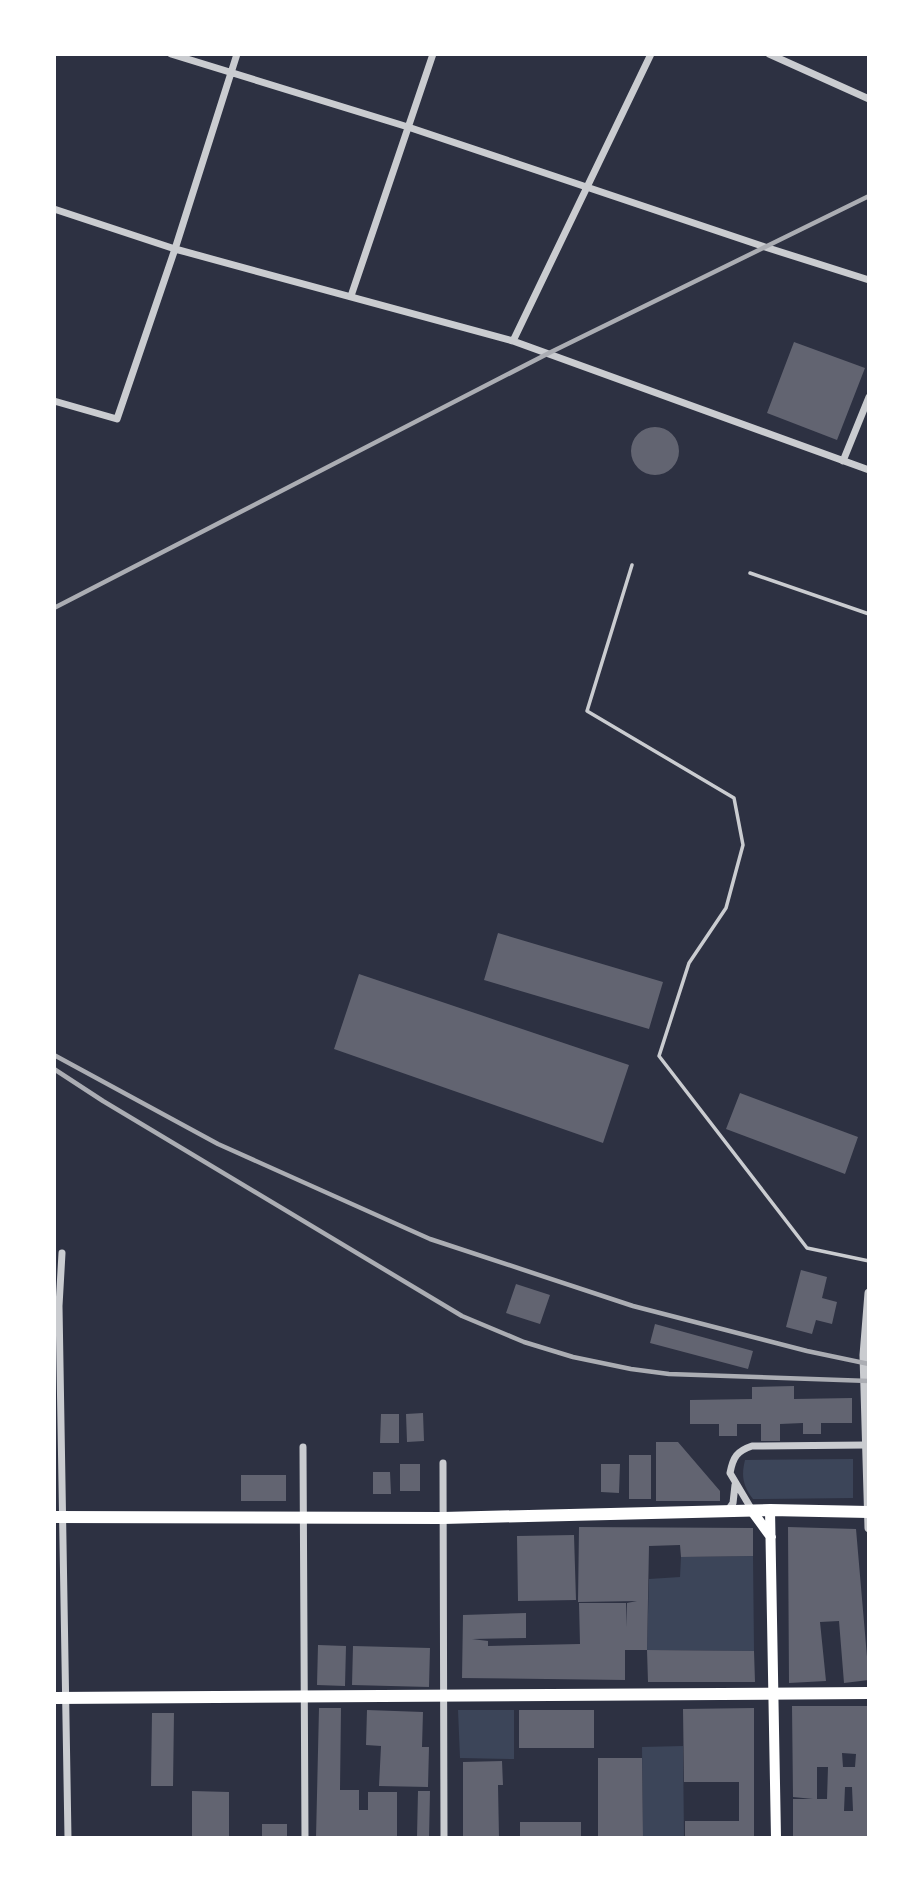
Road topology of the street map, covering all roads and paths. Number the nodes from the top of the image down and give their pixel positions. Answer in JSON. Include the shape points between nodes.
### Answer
{"nodes":[{"id":1,"x":171,"y":54,"type":"edge"},
{"id":2,"x":237,"y":54,"type":"edge"},
{"id":3,"x":433,"y":54,"type":"edge"},
{"id":4,"x":651,"y":54,"type":"edge"},
{"id":5,"x":769,"y":54,"type":"edge"},
{"id":6,"x":231,"y":73,"type":"junction"},
{"id":7,"x":869,"y":99,"type":"edge"},
{"id":8,"x":408,"y":127,"type":"junction"},
{"id":9,"x":586,"y":187,"type":"junction"},
{"id":10,"x":54,"y":209,"type":"edge"},
{"id":11,"x":176,"y":249,"type":"junction"},
{"id":12,"x":869,"y":280,"type":"edge"},
{"id":13,"x":351,"y":296,"type":"junction"},
{"id":14,"x":513,"y":341,"type":"junction"},
{"id":15,"x":869,"y":397,"type":"edge"},
{"id":16,"x":54,"y":401,"type":"edge"},
{"id":17,"x":843,"y":461,"type":"junction"},
{"id":18,"x":869,"y":470,"type":"edge"},
{"id":19,"x":632,"y":565,"type":"dead end"},
{"id":20,"x":750,"y":573,"type":"dead end"},
{"id":21,"x":869,"y":614,"type":"edge"},
{"id":22,"x":62,"y":1254,"type":"dead end"},
{"id":23,"x":869,"y":1261,"type":"edge"},
{"id":24,"x":869,"y":1293,"type":"edge"},
{"id":25,"x":57,"y":1306,"type":"edge"},
{"id":26,"x":867,"y":1326,"type":"edge"},
{"id":27,"x":865,"y":1445,"type":"junction"},
{"id":28,"x":303,"y":1447,"type":"dead end"},
{"id":29,"x":443,"y":1463,"type":"dead end"},
{"id":30,"x":735,"y":1485,"type":"junction"},
{"id":31,"x":770,"y":1510,"type":"junction"},
{"id":32,"x":726,"y":1511,"type":"junction"},
{"id":33,"x":752,"y":1511,"type":"junction"},
{"id":34,"x":868,"y":1512,"type":"edge"},
{"id":35,"x":59,"y":1517,"type":"edge"},
{"id":36,"x":304,"y":1518,"type":"junction"},
{"id":37,"x":443,"y":1518,"type":"junction"},
{"id":38,"x":869,"y":1528,"type":"edge"},
{"id":39,"x":771,"y":1537,"type":"junction"},
{"id":40,"x":869,"y":1693,"type":"edge"},
{"id":41,"x":775,"y":1694,"type":"junction"},
{"id":42,"x":445,"y":1695,"type":"junction"},
{"id":43,"x":305,"y":1696,"type":"junction"},
{"id":44,"x":60,"y":1698,"type":"edge"},
{"id":45,"x":68,"y":1838,"type":"edge"},
{"id":46,"x":305,"y":1838,"type":"edge"},
{"id":47,"x":444,"y":1838,"type":"edge"},
{"id":48,"x":776,"y":1838,"type":"edge"}],
"edges":[{"from":1,"to":6,"type":"street"},
{"from":2,"to":6,"type":"street"},
{"from":3,"to":8,"type":"street"},
{"from":4,"to":9,"type":"street"},
{"from":5,"to":7,"type":"street"},
{"from":6,"to":8,"type":"street"},
{"from":6,"to":11,"type":"street"},
{"from":8,"to":9,"type":"street"},
{"from":8,"to":13,"type":"street"},
{"from":9,"to":12,"type":"street"},
{"from":9,"to":14,"type":"street"},
{"from":10,"to":11,"type":"street"},
{"from":11,"to":13,"type":"street"},
{"from":11,"to":16,"type":"street","via":[[117,419]]},
{"from":13,"to":14,"type":"street"},
{"from":14,"to":17,"type":"street"},
{"from":15,"to":17,"type":"street"},
{"from":17,"to":18,"type":"street"},
{"from":19,"to":23,"type":"lane","via":[[587,711],[734,798],[743,845],[726,908],[689,962],[659,1056],[807,1248]]},
{"from":20,"to":21,"type":"lane"},
{"from":22,"to":25,"type":"street"},
{"from":24,"to":26,"type":"street"},
{"from":25,"to":35,"type":"street"},
{"from":26,"to":27,"type":"street"},
{"from":27,"to":30,"type":"street","via":[[752,1446],[740,1450],[732,1461]]},
{"from":27,"to":34,"type":"street"},
{"from":28,"to":36,"type":"street"},
{"from":29,"to":37,"type":"street"},
{"from":30,"to":32,"type":"street","via":[[733,1503]]},
{"from":30,"to":33,"type":"street"},
{"from":31,"to":33,"type":"main road"},
{"from":31,"to":34,"type":"main road"},
{"from":31,"to":39,"type":"main road"},
{"from":32,"to":33,"type":"main road"},
{"from":32,"to":37,"type":"main road"},
{"from":33,"to":39,"type":"main road"},
{"from":34,"to":38,"type":"street"},
{"from":35,"to":36,"type":"main road"},
{"from":35,"to":44,"type":"street"},
{"from":36,"to":37,"type":"main road"},
{"from":36,"to":43,"type":"street"},
{"from":37,"to":42,"type":"street"},
{"from":39,"to":41,"type":"main road"},
{"from":40,"to":41,"type":"main road"},
{"from":41,"to":42,"type":"main road"},
{"from":41,"to":48,"type":"main road"},
{"from":42,"to":43,"type":"main road"},
{"from":42,"to":47,"type":"street"},
{"from":43,"to":44,"type":"main road"},
{"from":43,"to":46,"type":"street"},
{"from":44,"to":45,"type":"street"}]}
